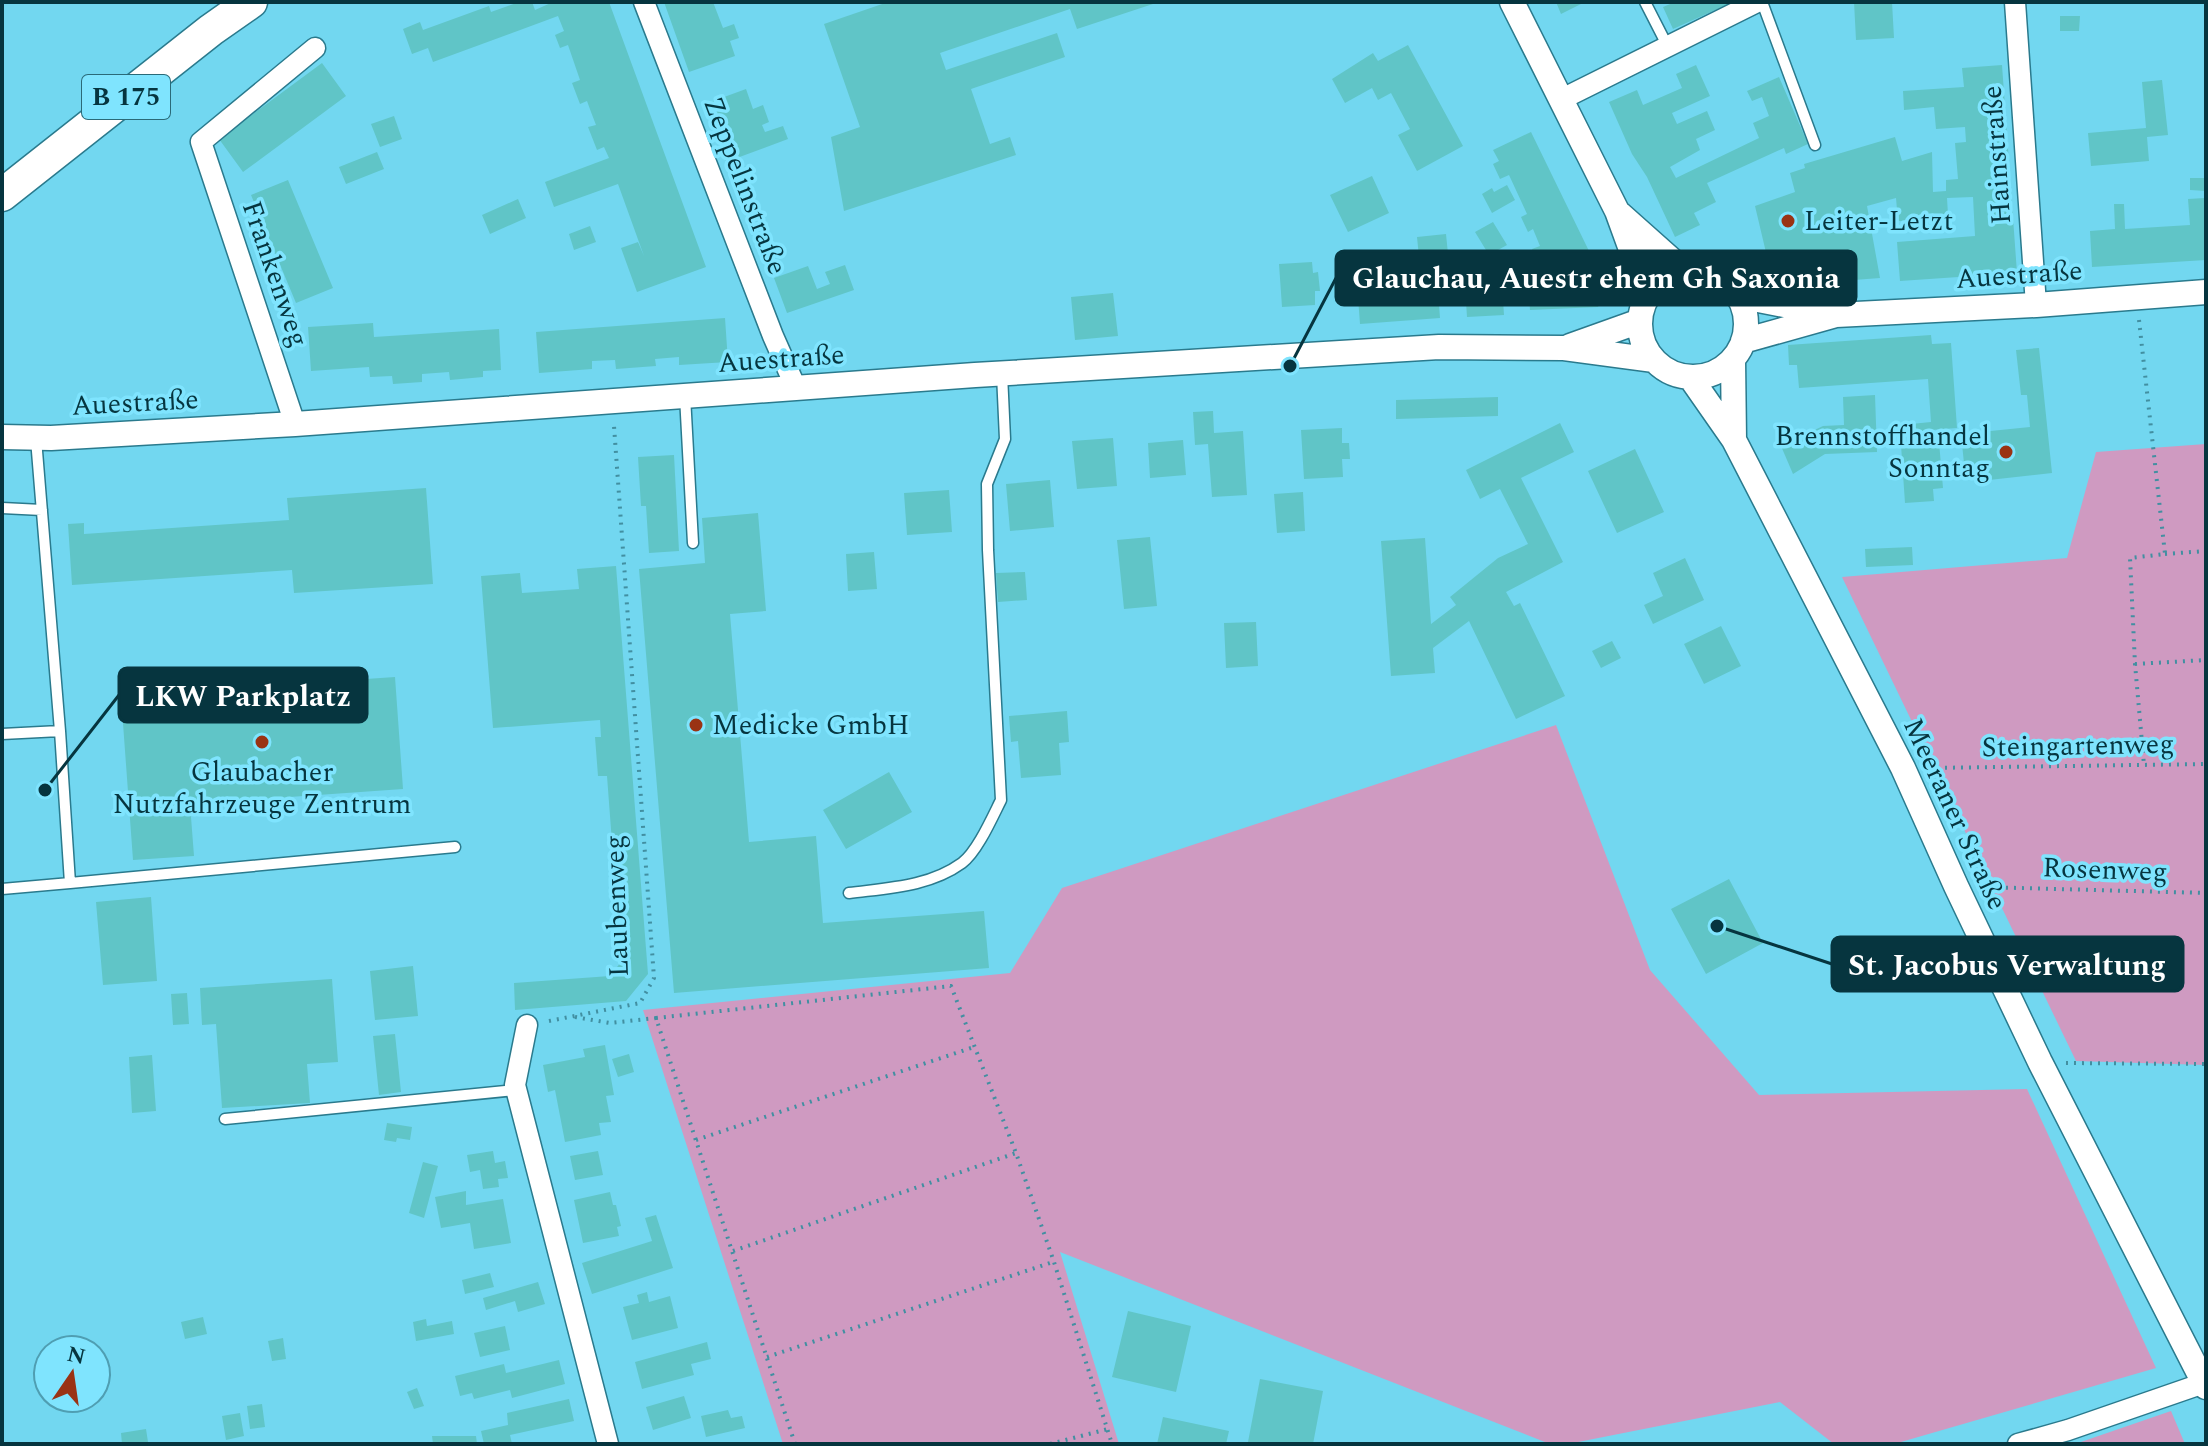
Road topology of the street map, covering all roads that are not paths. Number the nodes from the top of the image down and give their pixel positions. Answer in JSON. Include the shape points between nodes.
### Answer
{"nodes":[{"id":1,"x":251,"y":2,"type":"edge"},
{"id":2,"x":644,"y":2,"type":"edge"},
{"id":3,"x":1512,"y":2,"type":"edge"},
{"id":4,"x":1645,"y":2,"type":"edge"},
{"id":5,"x":1759,"y":2,"type":"edge"},
{"id":6,"x":2015,"y":2,"type":"edge"},
{"id":7,"x":1668,"y":47,"type":"junction"},
{"id":8,"x":315,"y":48,"type":"dead end"},
{"id":9,"x":1560,"y":100,"type":"junction"},
{"id":10,"x":1815,"y":145,"type":"dead end"},
{"id":11,"x":2,"y":195,"type":"edge"},
{"id":12,"x":1617,"y":211,"type":"junction"},
{"id":13,"x":1684,"y":271,"type":"junction"},
{"id":14,"x":2206,"y":292,"type":"edge"},
{"id":15,"x":1648,"y":296,"type":"junction"},
{"id":16,"x":1738,"y":296,"type":"junction"},
{"id":17,"x":2036,"y":305,"type":"junction"},
{"id":18,"x":1836,"y":315,"type":"junction"},
{"id":19,"x":1640,"y":321,"type":"junction"},
{"id":20,"x":1564,"y":348,"type":"junction"},
{"id":21,"x":1738,"y":350,"type":"junction"},
{"id":22,"x":1654,"y":360,"type":"junction"},
{"id":23,"x":1002,"y":374,"type":"junction"},
{"id":24,"x":1690,"y":377,"type":"junction"},
{"id":25,"x":796,"y":388,"type":"junction"},
{"id":26,"x":685,"y":396,"type":"junction"},
{"id":27,"x":295,"y":424,"type":"junction"},
{"id":28,"x":2,"y":437,"type":"edge"},
{"id":29,"x":36,"y":437,"type":"junction"},
{"id":30,"x":1734,"y":440,"type":"junction"},
{"id":31,"x":2,"y":508,"type":"edge"},
{"id":32,"x":42,"y":510,"type":"junction"},
{"id":33,"x":693,"y":543,"type":"dead end"},
{"id":34,"x":60,"y":731,"type":"junction"},
{"id":35,"x":2,"y":734,"type":"edge"},
{"id":36,"x":455,"y":847,"type":"dead end"},
{"id":37,"x":70,"y":883,"type":"junction"},
{"id":38,"x":2,"y":889,"type":"edge"},
{"id":39,"x":849,"y":893,"type":"dead end"},
{"id":40,"x":527,"y":1025,"type":"road end"},
{"id":41,"x":516,"y":1090,"type":"junction"},
{"id":42,"x":225,"y":1119,"type":"dead end"},
{"id":43,"x":2205,"y":1385,"type":"edge"},
{"id":44,"x":608,"y":1444,"type":"edge"},
{"id":45,"x":2018,"y":1444,"type":"edge"}],
"edges":[{"from":1,"to":11,"type":"main road","number":"B 175"},
{"from":2,"to":25,"type":"street","name":"Zeppelinstraße"},
{"from":3,"to":9,"type":"street"},
{"from":4,"to":7,"type":"lane"},
{"from":5,"to":7,"type":"street"},
{"from":5,"to":10,"type":"lane"},
{"from":6,"to":17,"type":"street","name":"Hainstraße"},
{"from":7,"to":9,"type":"street"},
{"from":8,"to":27,"type":"street","name":"Frankenweg","via":[[201,142]]},
{"from":9,"to":12,"type":"street"},
{"from":12,"to":13,"type":"street"},
{"from":12,"to":15,"type":"street"},
{"from":13,"to":15,"type":"street","via":[[1658,284]]},
{"from":13,"to":16,"type":"street","via":[[1717,277]]},
{"from":14,"to":17,"type":"street","name":"Auestraße"},
{"from":15,"to":19,"type":"street"},
{"from":16,"to":18,"type":"street","name":"Auestraße"},
{"from":16,"to":21,"type":"street","via":[[1746,326]]},
{"from":17,"to":18,"type":"street","name":"Auestraße"},
{"from":18,"to":21,"type":"street","name":"Auestraße"},
{"from":19,"to":20,"type":"street","name":"Auestraße"},
{"from":19,"to":22,"type":"street","via":[[1645,347]]},
{"from":20,"to":22,"type":"street","name":"Auestraße"},
{"from":20,"to":23,"type":"street","name":"Auestraße","via":[[1439,347]]},
{"from":21,"to":24,"type":"street","via":[[1720,369]]},
{"from":21,"to":30,"type":"street","name":"Meeraner Straße"},
{"from":22,"to":24,"type":"street"},
{"from":23,"to":25,"type":"street","name":"Auestraße"},
{"from":23,"to":39,"type":"lane","via":[[1005,439],[987,484],[1001,800],[964,862],[923,883]]},
{"from":24,"to":30,"type":"street","name":"Meeraner Straße"},
{"from":25,"to":26,"type":"street","name":"Auestraße"},
{"from":26,"to":27,"type":"street","name":"Auestraße"},
{"from":26,"to":33,"type":"lane"},
{"from":27,"to":29,"type":"street","name":"Auestraße"},
{"from":28,"to":29,"type":"street","name":"Auestraße"},
{"from":29,"to":32,"type":"lane"},
{"from":30,"to":43,"type":"street","name":"Meeraner Straße","via":[[1903,768],[2040,1062]]},
{"from":31,"to":32,"type":"lane"},
{"from":32,"to":34,"type":"lane"},
{"from":34,"to":35,"type":"lane"},
{"from":34,"to":37,"type":"lane"},
{"from":36,"to":37,"type":"lane"},
{"from":37,"to":38,"type":"lane"},
{"from":40,"to":41,"type":"street"},
{"from":41,"to":42,"type":"lane"},
{"from":41,"to":44,"type":"street"},
{"from":43,"to":45,"type":"street"}]}
